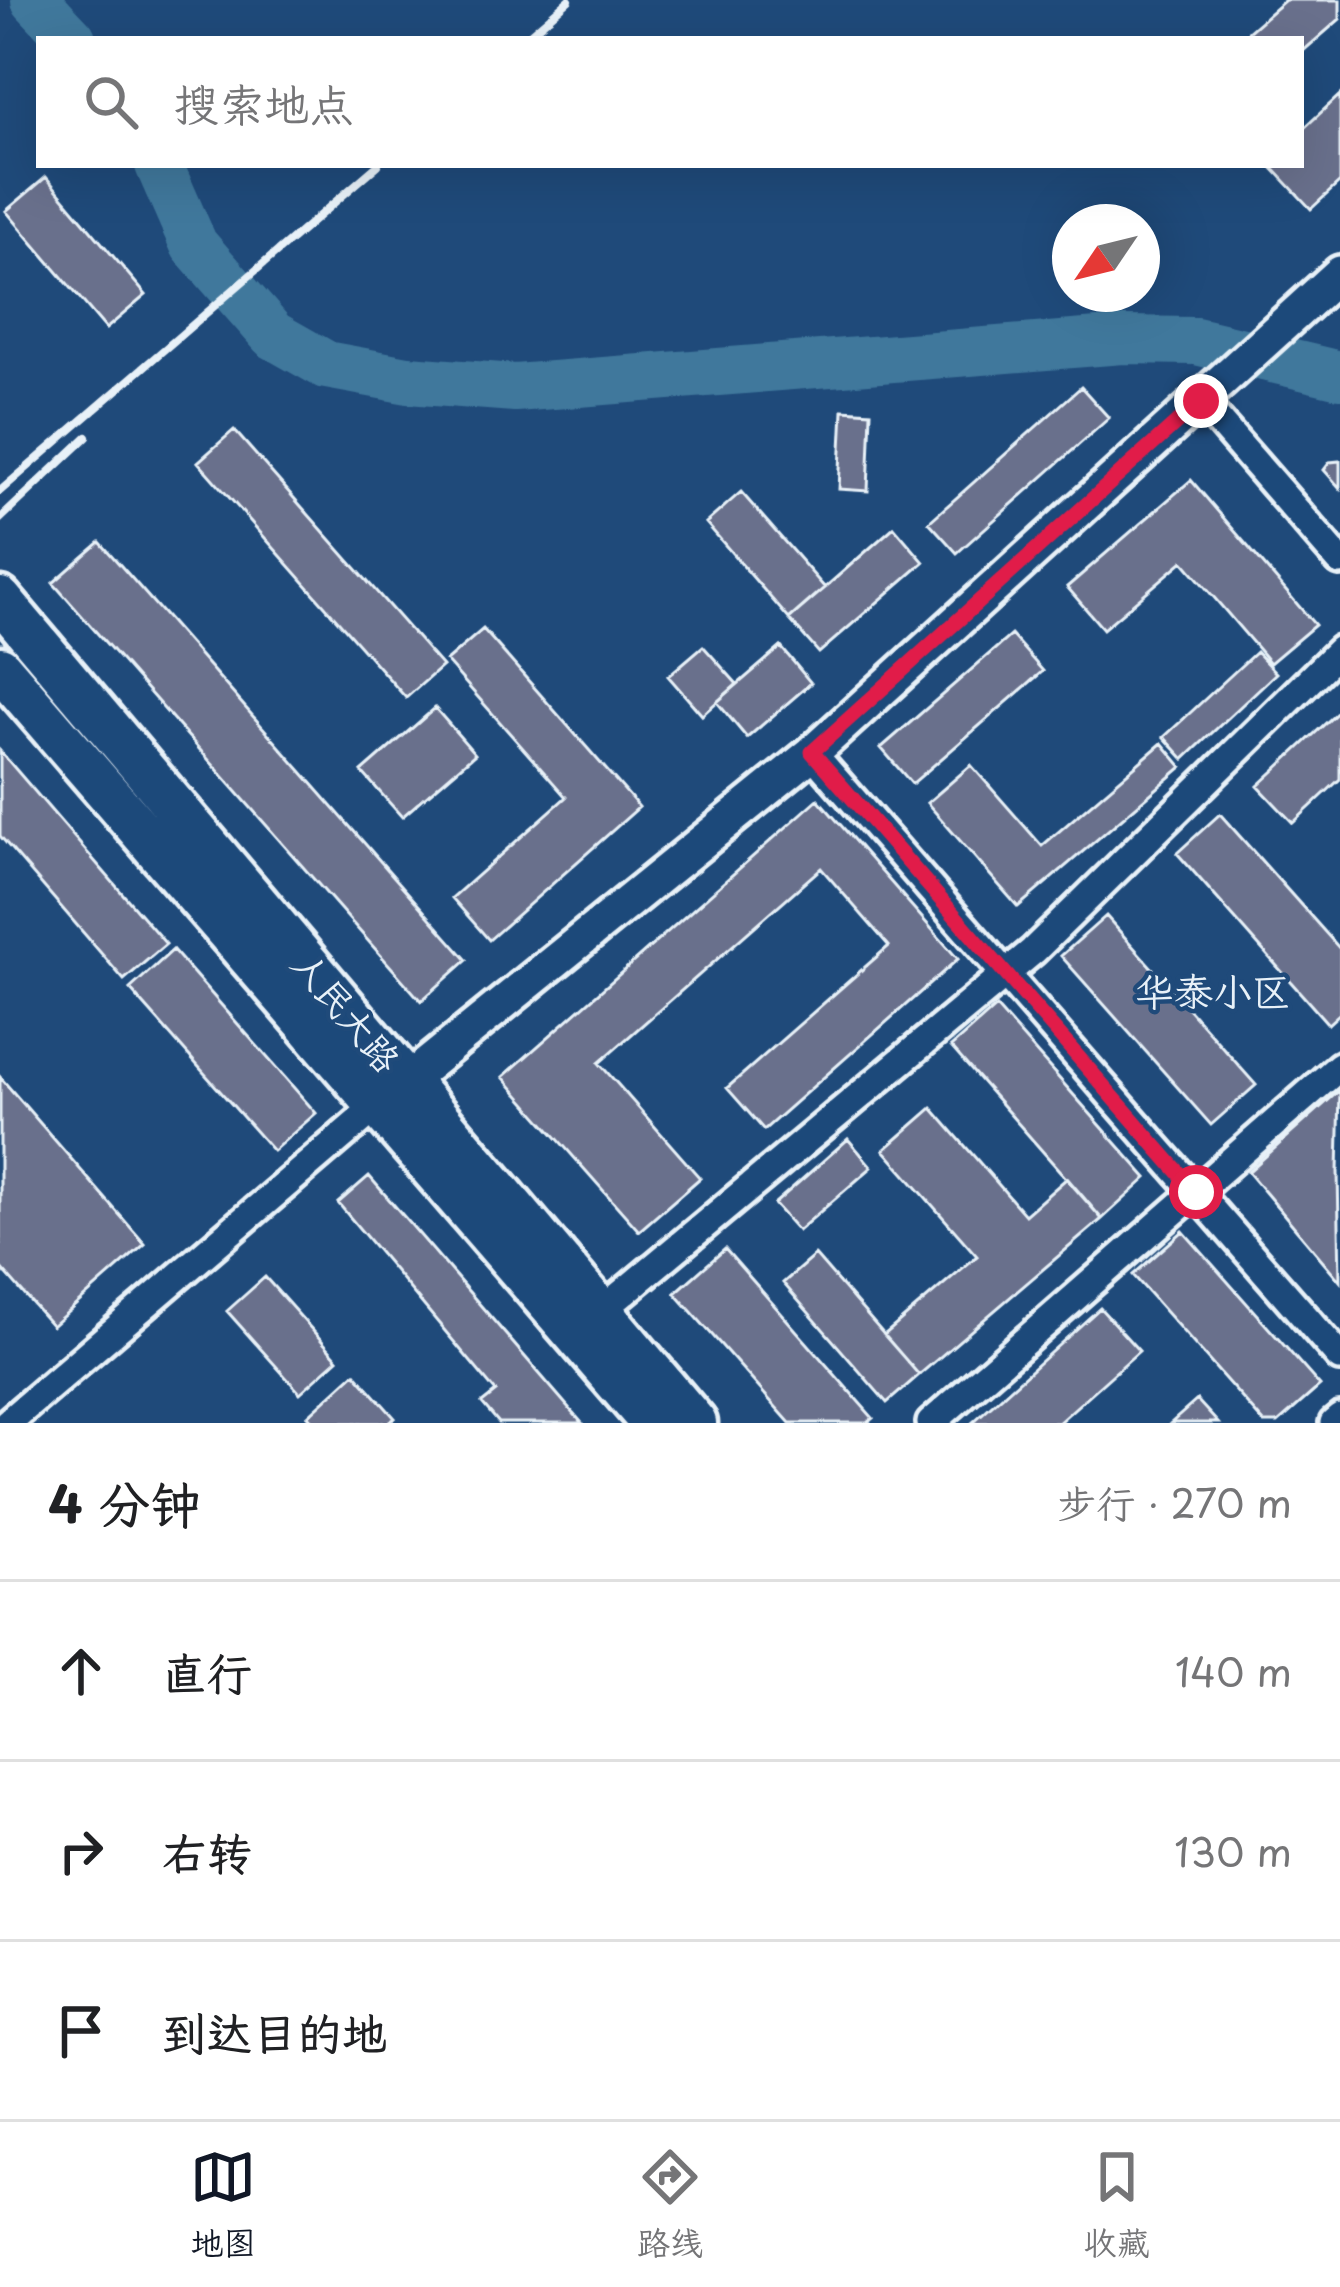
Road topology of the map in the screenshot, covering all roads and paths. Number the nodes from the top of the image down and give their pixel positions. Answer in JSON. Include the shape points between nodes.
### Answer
{"nodes":[{"id":1,"x":1340,"y":273,"type":"edge"},
{"id":2,"x":1201,"y":401,"type":"junction"},
{"id":3,"x":1340,"y":561,"type":"edge"},
{"id":4,"x":0,"y":599,"type":"edge"},
{"id":5,"x":1340,"y":650,"type":"edge"},
{"id":6,"x":0,"y":668,"type":"edge"},
{"id":7,"x":812,"y":752,"type":"junction"},
{"id":8,"x":1006,"y":974,"type":"junction"},
{"id":9,"x":1340,"y":1066,"type":"edge"},
{"id":10,"x":391,"y":1094,"type":"junction"},
{"id":11,"x":1196,"y":1192,"type":"junction"},
{"id":12,"x":599,"y":1313,"type":"junction"},
{"id":13,"x":1340,"y":1357,"type":"edge"},
{"id":14,"x":7,"y":1423,"type":"edge"},
{"id":15,"x":652,"y":1423,"type":"edge"},
{"id":16,"x":694,"y":1423,"type":"edge"},
{"id":17,"x":931,"y":1423,"type":"edge"}],
"edges":[{"from":1,"to":2,"type":"street"},
{"from":2,"to":3,"type":"street"},
{"from":2,"to":7,"type":"street"},
{"from":4,"to":10,"type":"main road","name":"人民大路"},
{"from":5,"to":8,"type":"street"},
{"from":6,"to":10,"type":"main road","name":"人民大路"},
{"from":7,"to":8,"type":"street"},
{"from":7,"to":10,"type":"street"},
{"from":8,"to":11,"type":"street"},
{"from":8,"to":12,"type":"street"},
{"from":9,"to":11,"type":"street"},
{"from":10,"to":12,"type":"main road","name":"人民大路"},
{"from":10,"to":14,"type":"street"},
{"from":10,"to":15,"type":"main road","name":"人民大路"},
{"from":11,"to":13,"type":"street"},
{"from":11,"to":17,"type":"street"},
{"from":12,"to":16,"type":"main road","name":"人民大路"}]}
